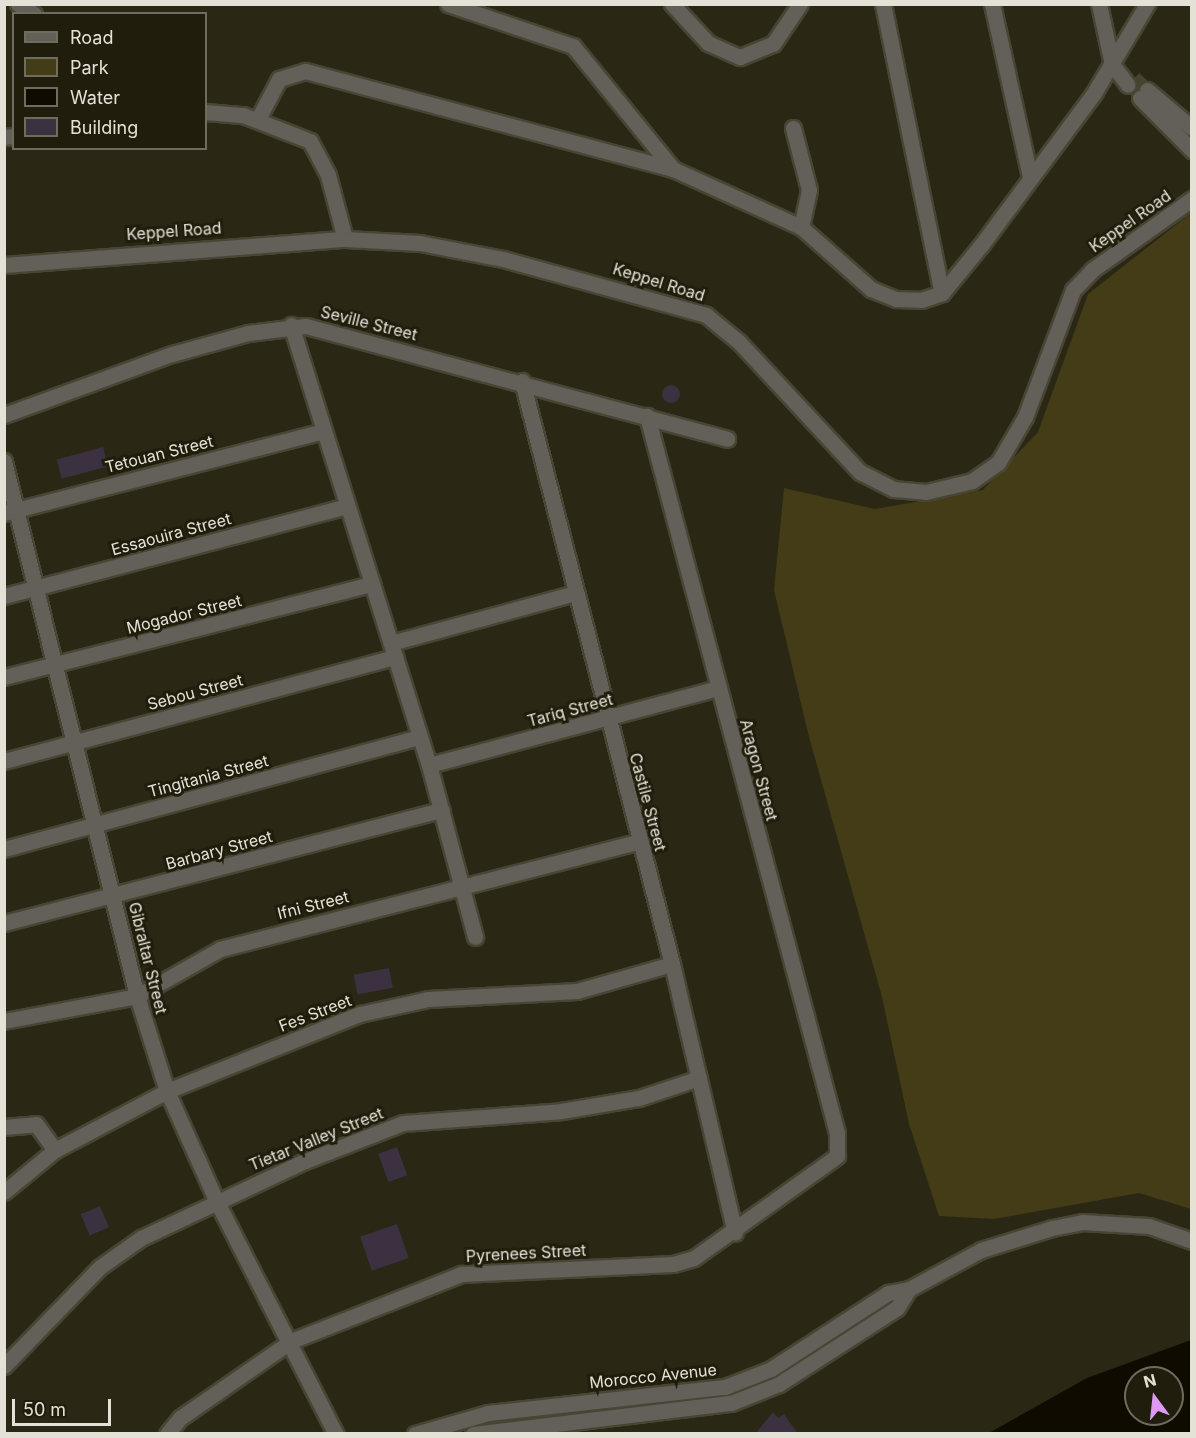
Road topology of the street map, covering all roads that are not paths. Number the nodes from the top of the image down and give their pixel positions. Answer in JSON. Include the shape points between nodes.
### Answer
{"nodes":[{"id":1,"x":18,"y":4,"type":"edge"},
{"id":2,"x":448,"y":4,"type":"edge"},
{"id":3,"x":800,"y":4,"type":"edge"},
{"id":4,"x":883,"y":4,"type":"edge"},
{"id":5,"x":992,"y":4,"type":"edge"},
{"id":6,"x":1099,"y":4,"type":"edge"},
{"id":7,"x":1148,"y":4,"type":"edge"},
{"id":8,"x":674,"y":5,"type":"edge"},
{"id":9,"x":31,"y":12,"type":"edge"},
{"id":10,"x":1115,"y":59,"type":"junction"},
{"id":11,"x":1131,"y":82,"type":"tunnel mouth"},
{"id":12,"x":207,"y":112,"type":"edge"},
{"id":13,"x":258,"y":119,"type":"junction"},
{"id":14,"x":793,"y":128,"type":"dead end"},
{"id":15,"x":1191,"y":128,"type":"edge"},
{"id":16,"x":1191,"y":150,"type":"edge"},
{"id":17,"x":673,"y":169,"type":"junction"},
{"id":18,"x":1030,"y":177,"type":"junction"},
{"id":19,"x":1191,"y":199,"type":"edge"},
{"id":20,"x":801,"y":227,"type":"junction"},
{"id":21,"x":345,"y":239,"type":"junction"},
{"id":22,"x":4,"y":264,"type":"edge"},
{"id":23,"x":942,"y":293,"type":"junction"},
{"id":24,"x":291,"y":325,"type":"junction"},
{"id":25,"x":522,"y":381,"type":"junction"},
{"id":26,"x":4,"y":415,"type":"edge"},
{"id":27,"x":646,"y":416,"type":"junction"},
{"id":28,"x":323,"y":431,"type":"junction"},
{"id":29,"x":727,"y":439,"type":"dead end"},
{"id":30,"x":4,"y":461,"type":"edge"},
{"id":31,"x":347,"y":506,"type":"junction"},
{"id":32,"x":11,"y":511,"type":"edge"},
{"id":33,"x":372,"y":584,"type":"junction"},
{"id":34,"x":37,"y":588,"type":"junction"},
{"id":35,"x":575,"y":594,"type":"junction"},
{"id":36,"x":4,"y":596,"type":"edge"},
{"id":37,"x":393,"y":650,"type":"junction"},
{"id":38,"x":57,"y":664,"type":"junction"},
{"id":39,"x":4,"y":677,"type":"edge"},
{"id":40,"x":719,"y":688,"type":"junction"},
{"id":41,"x":608,"y":719,"type":"junction"},
{"id":42,"x":420,"y":737,"type":"junction"},
{"id":43,"x":76,"y":743,"type":"junction"},
{"id":44,"x":4,"y":761,"type":"edge"},
{"id":45,"x":429,"y":765,"type":"junction"},
{"id":46,"x":442,"y":810,"type":"junction"},
{"id":47,"x":97,"y":826,"type":"junction"},
{"id":48,"x":640,"y":841,"type":"junction"},
{"id":49,"x":4,"y":849,"type":"edge"},
{"id":50,"x":462,"y":885,"type":"junction"},
{"id":51,"x":114,"y":896,"type":"junction"},
{"id":52,"x":4,"y":923,"type":"edge"},
{"id":53,"x":475,"y":937,"type":"dead end"},
{"id":54,"x":672,"y":964,"type":"junction"},
{"id":55,"x":137,"y":996,"type":"junction"},
{"id":56,"x":4,"y":1021,"type":"edge"},
{"id":57,"x":699,"y":1078,"type":"junction"},
{"id":58,"x":167,"y":1091,"type":"junction"},
{"id":59,"x":4,"y":1127,"type":"edge"},
{"id":60,"x":837,"y":1133,"type":"joint"},
{"id":61,"x":55,"y":1150,"type":"junction"},
{"id":62,"x":4,"y":1192,"type":"edge"},
{"id":63,"x":216,"y":1200,"type":"junction"},
{"id":64,"x":735,"y":1233,"type":"junction"},
{"id":65,"x":1191,"y":1240,"type":"edge"},
{"id":66,"x":909,"y":1289,"type":"junction"},
{"id":67,"x":291,"y":1341,"type":"junction"},
{"id":68,"x":4,"y":1366,"type":"edge"},
{"id":69,"x":167,"y":1434,"type":"edge"},
{"id":70,"x":336,"y":1434,"type":"edge"},
{"id":71,"x":415,"y":1434,"type":"edge"},
{"id":72,"x":474,"y":1434,"type":"edge"}],
"edges":[{"from":1,"to":9,"type":"street"},
{"from":2,"to":17,"type":"street","via":[[573,46]]},
{"from":3,"to":8,"type":"street","via":[[773,44],[741,57],[708,43]]},
{"from":4,"to":23,"type":"street"},
{"from":5,"to":18,"type":"street"},
{"from":6,"to":10,"type":"street"},
{"from":7,"to":10,"type":"street"},
{"from":10,"to":11,"type":"street"},
{"from":10,"to":18,"type":"street"},
{"from":12,"to":13,"type":"street"},
{"from":13,"to":17,"type":"street","via":[[279,79],[305,71],[594,152]]},
{"from":13,"to":21,"type":"street","via":[[310,141],[328,175]]},
{"from":14,"to":20,"type":"street","via":[[809,190]]},
{"from":15,"to":16,"type":"street","via":[[1144,94]]},
{"from":17,"to":20,"type":"street"},
{"from":18,"to":23,"type":"street"},
{"from":19,"to":21,"type":"street","name":"Keppel Road","via":[[1092,270],[1073,290],[1025,417],[998,463],[972,481],[926,492],[893,489],[860,471],[730,333],[696,310],[457,249]]},
{"from":20,"to":23,"type":"street","via":[[841,265],[883,295],[921,300]]},
{"from":21,"to":22,"type":"street","name":"Keppel Road"},
{"from":24,"to":25,"type":"street","name":"Seville Street","via":[[325,329]]},
{"from":24,"to":26,"type":"street","name":"Seville Street","via":[[144,362]]},
{"from":24,"to":28,"type":"street"},
{"from":25,"to":27,"type":"street","name":"Seville Street"},
{"from":25,"to":35,"type":"street","name":"Castile Street"},
{"from":27,"to":29,"type":"street","name":"Seville Street"},
{"from":27,"to":40,"type":"street","name":"Aragon Street"},
{"from":28,"to":31,"type":"street"},
{"from":28,"to":32,"type":"street","name":"Tetouan Street"},
{"from":30,"to":32,"type":"street","name":"Gibraltar Street"},
{"from":31,"to":33,"type":"street"},
{"from":31,"to":34,"type":"street","name":"Essaouira Street"},
{"from":32,"to":34,"type":"street","name":"Gibraltar Street"},
{"from":33,"to":37,"type":"street"},
{"from":33,"to":38,"type":"street","name":"Mogador Street"},
{"from":34,"to":36,"type":"street","name":"Essaouira Street"},
{"from":34,"to":38,"type":"street","name":"Gibraltar Street"},
{"from":35,"to":37,"type":"street","name":"Sebou Street"},
{"from":35,"to":41,"type":"street","name":"Castile Street"},
{"from":37,"to":42,"type":"street"},
{"from":37,"to":43,"type":"street","name":"Sebou Street"},
{"from":38,"to":39,"type":"street","name":"Mogador Street"},
{"from":38,"to":43,"type":"street","name":"Gibraltar Street"},
{"from":40,"to":41,"type":"street","name":"Tariq Street"},
{"from":40,"to":60,"type":"street","name":"Aragon Street"},
{"from":41,"to":45,"type":"street","name":"Tariq Street"},
{"from":41,"to":48,"type":"street","name":"Castile Street"},
{"from":42,"to":45,"type":"street"},
{"from":42,"to":47,"type":"street","name":"Tingitania Street"},
{"from":43,"to":44,"type":"street","name":"Sebou Street"},
{"from":43,"to":47,"type":"street","name":"Gibraltar Street"},
{"from":45,"to":46,"type":"street"},
{"from":46,"to":50,"type":"street"},
{"from":46,"to":51,"type":"street","name":"Barbary Street"},
{"from":47,"to":49,"type":"street","name":"Tingitania Street"},
{"from":47,"to":51,"type":"street","name":"Gibraltar Street"},
{"from":48,"to":50,"type":"street","name":"Ifni Street"},
{"from":48,"to":54,"type":"street","name":"Castile Street"},
{"from":50,"to":53,"type":"street"},
{"from":50,"to":55,"type":"street","name":"Ifni Street","via":[[220,949]]},
{"from":51,"to":52,"type":"street","name":"Barbary Street"},
{"from":51,"to":55,"type":"street","name":"Gibraltar Street"},
{"from":54,"to":57,"type":"street","name":"Castile Street"},
{"from":54,"to":58,"type":"street","name":"Fes Street","via":[[565,993],[434,998],[384,1007]]},
{"from":55,"to":56,"type":"street","name":"Ifni Street"},
{"from":55,"to":58,"type":"street","name":"Gibraltar Street"},
{"from":57,"to":63,"type":"street","name":"Tietar Valley Street","via":[[639,1098],[561,1111],[403,1124]]},
{"from":57,"to":64,"type":"street","name":"Castile Street"},
{"from":58,"to":61,"type":"street","name":"Fes Street"},
{"from":58,"to":63,"type":"street","name":"Gibraltar Street"},
{"from":59,"to":61,"type":"street","via":[[36,1124]]},
{"from":60,"to":64,"type":"street","name":"Pyrenees Street","via":[[839,1150],[835,1158]]},
{"from":61,"to":62,"type":"street","name":"Fes Street"},
{"from":63,"to":67,"type":"street","name":"Gibraltar Street"},
{"from":63,"to":68,"type":"street","name":"Tietar Valley Street","via":[[141,1238],[100,1267]]},
{"from":64,"to":67,"type":"street","name":"Pyrenees Street","via":[[713,1249],[673,1264],[461,1274]]},
{"from":65,"to":66,"type":"street","via":[[1149,1226],[1083,1222],[981,1250]]},
{"from":66,"to":71,"type":"street","name":"Morocco Avenue","via":[[888,1293],[771,1369],[725,1387],[488,1413]]},
{"from":66,"to":72,"type":"street","via":[[897,1308],[779,1384],[731,1403]]},
{"from":67,"to":69,"type":"street","name":"Pyrenees Street","via":[[180,1418]]},
{"from":67,"to":70,"type":"street","name":"Gibraltar Street"}]}
